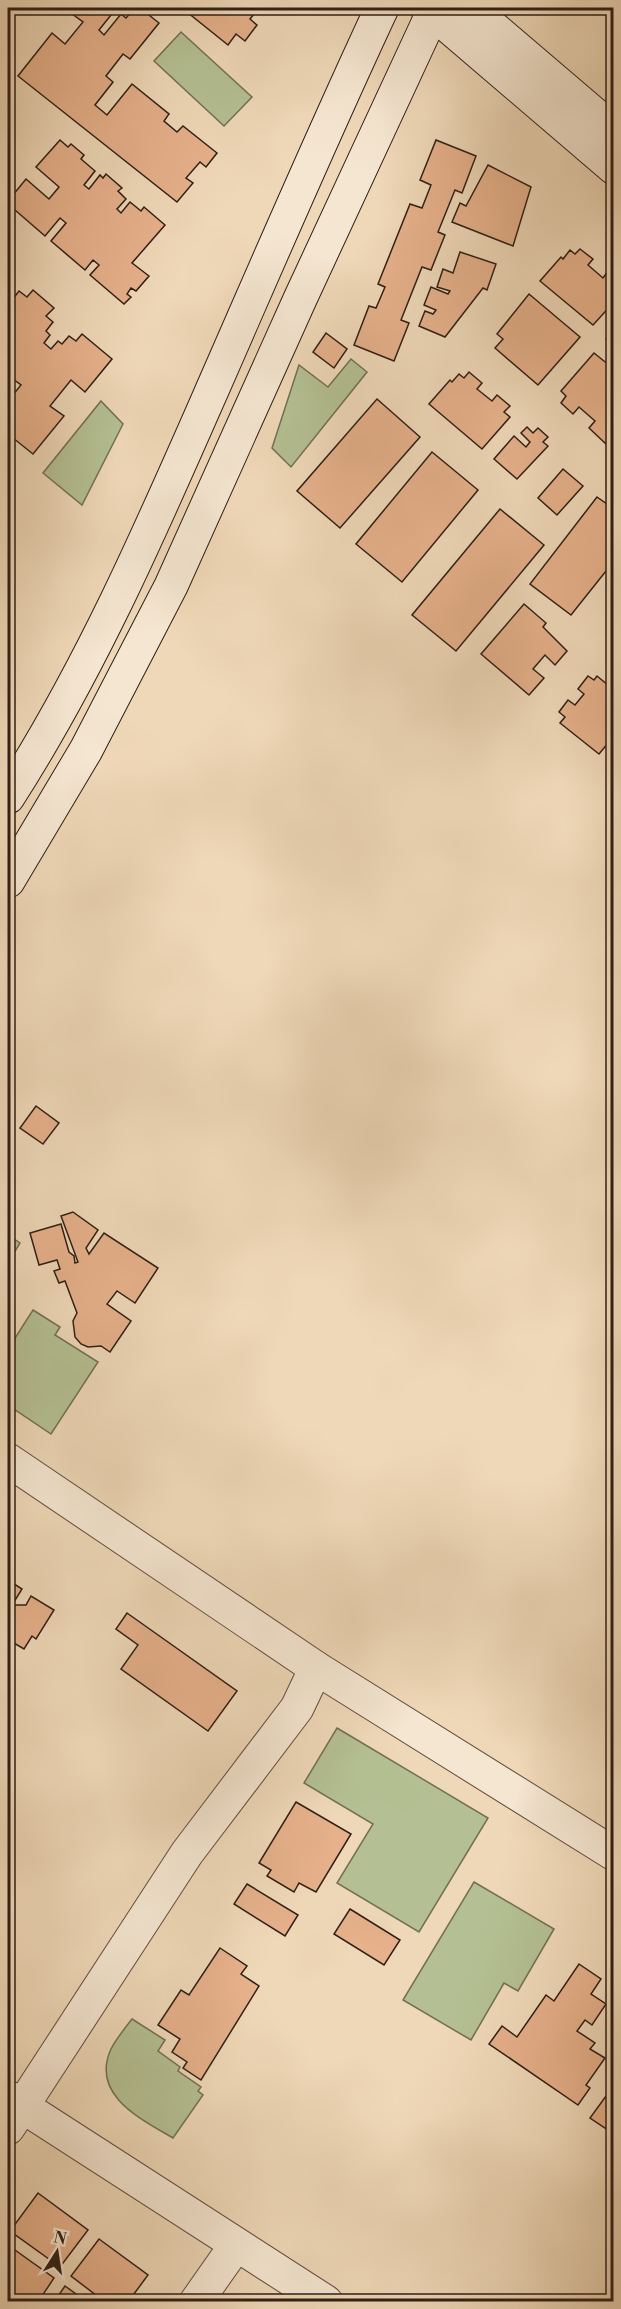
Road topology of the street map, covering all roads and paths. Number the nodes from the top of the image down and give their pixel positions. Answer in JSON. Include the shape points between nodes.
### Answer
{"nodes":[{"id":1,"x":382,"y":8,"type":"edge"},
{"id":2,"x":470,"y":8,"type":"edge"},
{"id":3,"x":432,"y":9,"type":"edge"},
{"id":4,"x":614,"y":131,"type":"edge"},
{"id":5,"x":614,"y":168,"type":"edge"},
{"id":6,"x":8,"y":797,"type":"edge"},
{"id":7,"x":8,"y":881,"type":"edge"},
{"id":8,"x":8,"y":1460,"type":"edge"},
{"id":9,"x":316,"y":1668,"type":"junction"},
{"id":10,"x":614,"y":1854,"type":"edge"},
{"id":11,"x":13,"y":2111,"type":"edge"},
{"id":12,"x":236,"y":2245,"type":"junction"},
{"id":13,"x":196,"y":2301,"type":"edge"},
{"id":14,"x":326,"y":2301,"type":"edge"}],
"edges":[{"from":1,"to":6,"type":"street","via":[[117,602],[62,708]]},
{"from":2,"to":4,"type":"street"},
{"from":3,"to":5,"type":"street"},
{"from":3,"to":7,"type":"street","via":[[171,586],[86,750]]},
{"from":8,"to":9,"type":"street"},
{"from":9,"to":10,"type":"street"},
{"from":9,"to":11,"type":"street","via":[[297,1708],[187,1853]]},
{"from":11,"to":12,"type":"street"},
{"from":12,"to":13,"type":"street"},
{"from":12,"to":14,"type":"street"}]}
